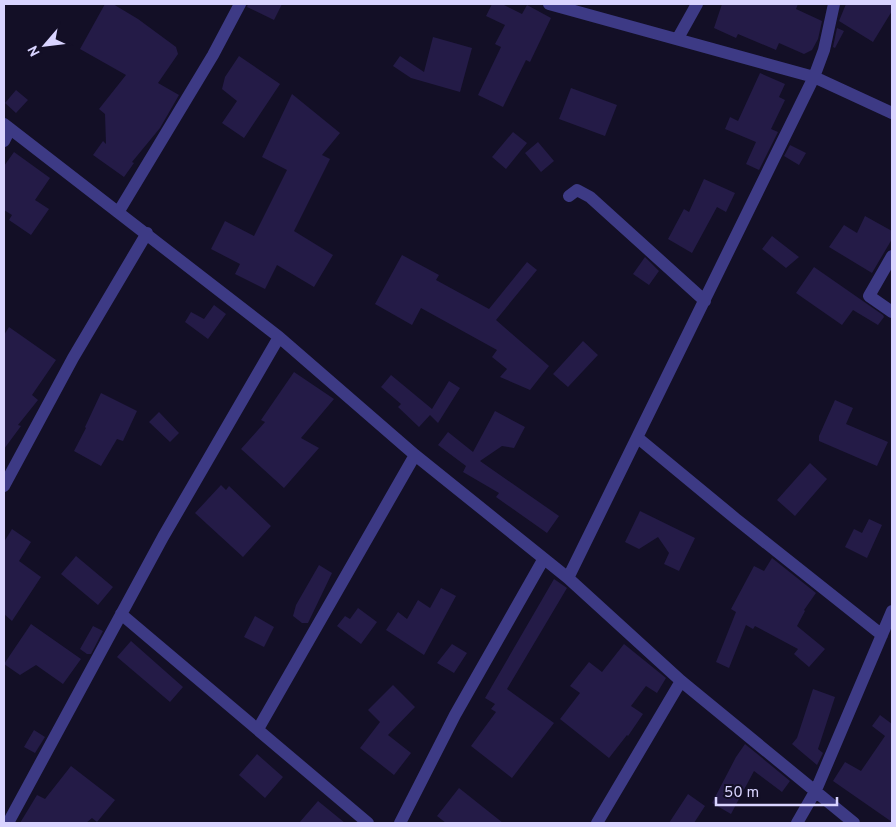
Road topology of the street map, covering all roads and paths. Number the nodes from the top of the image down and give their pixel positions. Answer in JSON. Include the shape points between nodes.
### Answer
{"nodes":[{"id":1,"x":240,"y":4,"type":"edge"},
{"id":2,"x":549,"y":4,"type":"edge"},
{"id":3,"x":697,"y":4,"type":"edge"},
{"id":4,"x":834,"y":4,"type":"edge"},
{"id":5,"x":678,"y":38,"type":"junction"},
{"id":6,"x":814,"y":77,"type":"junction"},
{"id":7,"x":892,"y":113,"type":"edge"},
{"id":8,"x":7,"y":127,"type":"edge"},
{"id":9,"x":4,"y":141,"type":"edge"},
{"id":10,"x":569,"y":196,"type":"dead end"},
{"id":11,"x":119,"y":211,"type":"junction"},
{"id":12,"x":147,"y":233,"type":"junction"},
{"id":13,"x":892,"y":256,"type":"edge"},
{"id":14,"x":705,"y":301,"type":"junction"},
{"id":15,"x":892,"y":312,"type":"edge"},
{"id":16,"x":279,"y":337,"type":"junction"},
{"id":17,"x":638,"y":438,"type":"junction"},
{"id":18,"x":415,"y":455,"type":"junction"},
{"id":19,"x":4,"y":486,"type":"edge"},
{"id":20,"x":544,"y":560,"type":"junction"},
{"id":21,"x":568,"y":578,"type":"junction"},
{"id":22,"x":892,"y":611,"type":"edge"},
{"id":23,"x":121,"y":614,"type":"junction"},
{"id":24,"x":882,"y":635,"type":"junction"},
{"id":25,"x":681,"y":681,"type":"junction"},
{"id":26,"x":258,"y":729,"type":"junction"},
{"id":27,"x":816,"y":790,"type":"junction"},
{"id":28,"x":8,"y":823,"type":"edge"},
{"id":29,"x":368,"y":823,"type":"edge"},
{"id":30,"x":400,"y":823,"type":"edge"},
{"id":31,"x":597,"y":823,"type":"edge"},
{"id":32,"x":797,"y":823,"type":"edge"},
{"id":33,"x":854,"y":823,"type":"edge"}],
"edges":[{"from":1,"to":11,"type":"street"},
{"from":2,"to":5,"type":"street"},
{"from":3,"to":5,"type":"street"},
{"from":4,"to":6,"type":"street","via":[[824,50]]},
{"from":5,"to":6,"type":"street"},
{"from":6,"to":7,"type":"street"},
{"from":6,"to":14,"type":"street"},
{"from":8,"to":9,"type":"street"},
{"from":8,"to":11,"type":"street"},
{"from":10,"to":14,"type":"street","via":[[577,190],[590,197]]},
{"from":11,"to":12,"type":"street"},
{"from":12,"to":16,"type":"street"},
{"from":12,"to":19,"type":"street","via":[[73,358]]},
{"from":13,"to":15,"type":"street","via":[[869,296]]},
{"from":14,"to":17,"type":"street"},
{"from":16,"to":18,"type":"street"},
{"from":16,"to":23,"type":"street"},
{"from":17,"to":21,"type":"street"},
{"from":17,"to":24,"type":"street"},
{"from":18,"to":20,"type":"street"},
{"from":18,"to":26,"type":"street"},
{"from":20,"to":21,"type":"street"},
{"from":20,"to":30,"type":"street","via":[[455,715]]},
{"from":21,"to":25,"type":"street"},
{"from":22,"to":24,"type":"street"},
{"from":23,"to":26,"type":"street"},
{"from":23,"to":28,"type":"street"},
{"from":24,"to":27,"type":"street"},
{"from":25,"to":27,"type":"street"},
{"from":25,"to":31,"type":"street"},
{"from":26,"to":29,"type":"street"},
{"from":27,"to":32,"type":"street"},
{"from":27,"to":33,"type":"street"}]}
